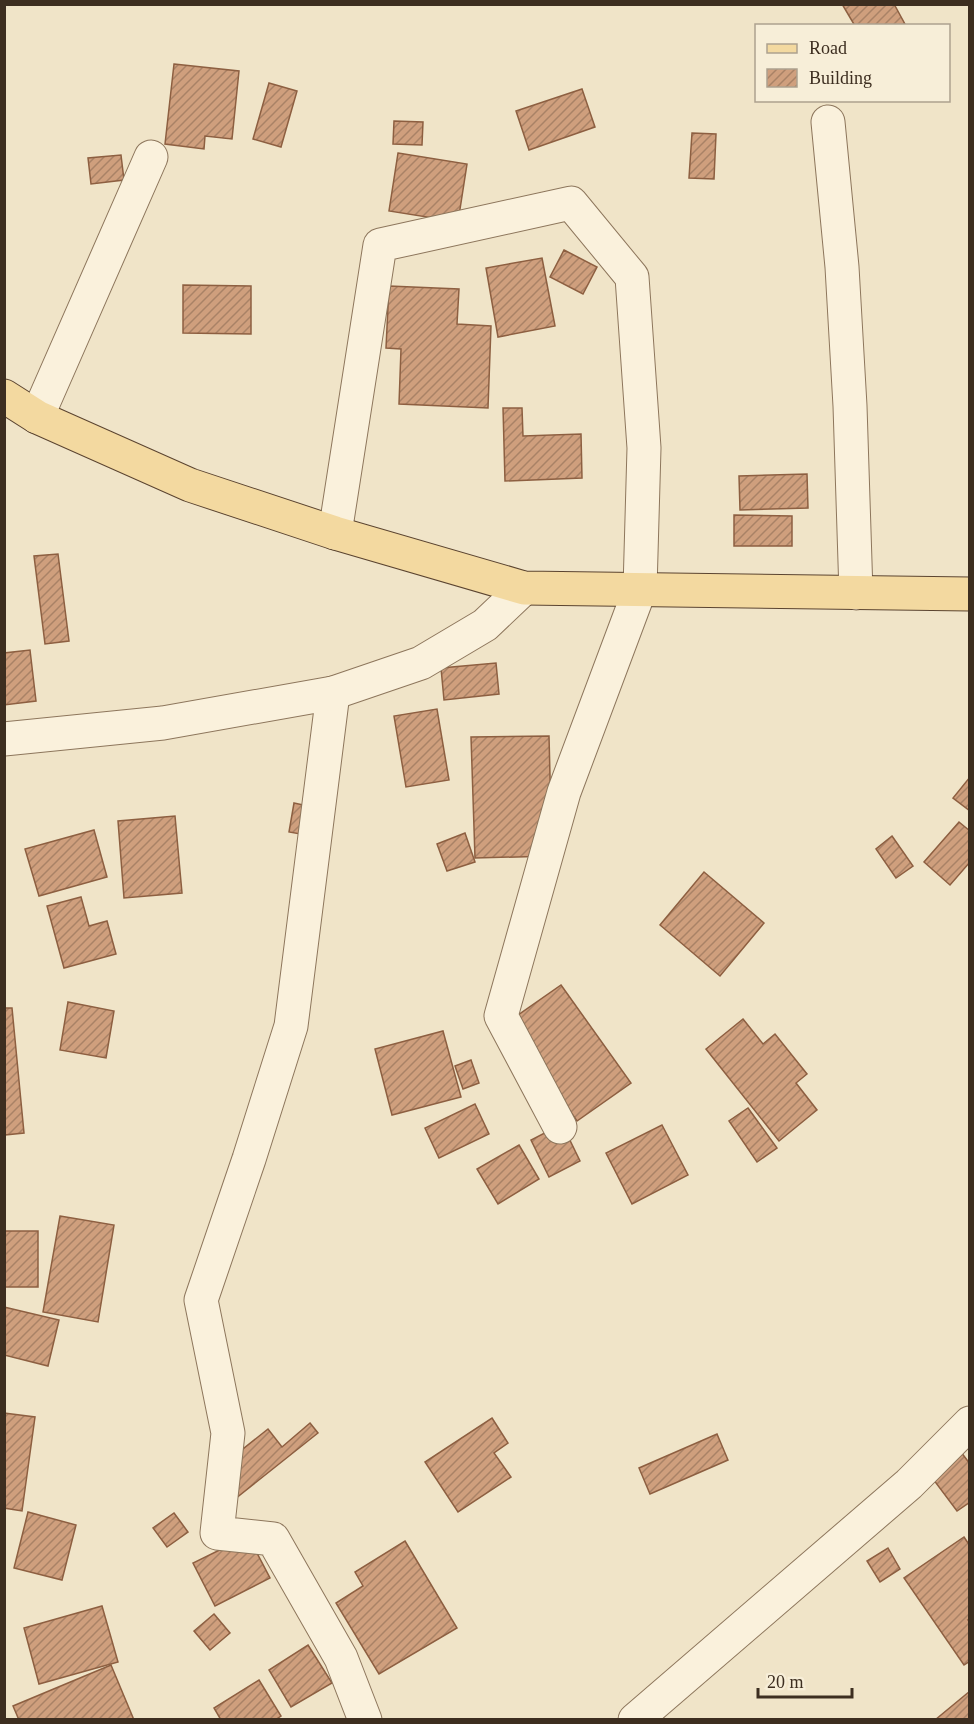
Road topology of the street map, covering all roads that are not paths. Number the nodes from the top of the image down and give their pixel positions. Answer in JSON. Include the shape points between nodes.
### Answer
{"nodes":[{"id":1,"x":828,"y":123,"type":"dead end"},
{"id":2,"x":151,"y":157,"type":"dead end"},
{"id":3,"x":4,"y":396,"type":"edge"},
{"id":4,"x":37,"y":417,"type":"junction"},
{"id":5,"x":335,"y":533,"type":"junction"},
{"id":6,"x":524,"y":588,"type":"junction"},
{"id":7,"x":640,"y":589,"type":"junction"},
{"id":8,"x":856,"y":593,"type":"junction"},
{"id":9,"x":969,"y":594,"type":"edge"},
{"id":10,"x":333,"y":693,"type":"junction"},
{"id":11,"x":4,"y":739,"type":"edge"},
{"id":12,"x":560,"y":1127,"type":"dead end"},
{"id":13,"x":969,"y":1423,"type":"edge"},
{"id":14,"x":364,"y":1719,"type":"edge"},
{"id":15,"x":636,"y":1719,"type":"edge"}],
"edges":[{"from":1,"to":8,"type":"street","via":[[850,395]]},
{"from":2,"to":4,"type":"street"},
{"from":3,"to":4,"type":"main road"},
{"from":4,"to":5,"type":"main road","via":[[190,485]]},
{"from":5,"to":6,"type":"main road"},
{"from":5,"to":7,"type":"street","via":[[380,244],[571,203],[632,277],[644,448]]},
{"from":6,"to":7,"type":"main road"},
{"from":6,"to":10,"type":"street","via":[[485,625],[421,663]]},
{"from":7,"to":8,"type":"main road"},
{"from":7,"to":12,"type":"street","via":[[564,792],[501,1016]]},
{"from":8,"to":9,"type":"main road"},
{"from":10,"to":11,"type":"street","via":[[163,723]]},
{"from":10,"to":14,"type":"street","via":[[291,1026],[201,1300],[228,1432],[217,1533],[273,1539],[341,1658]]},
{"from":13,"to":15,"type":"street","via":[[909,1484]]}]}
